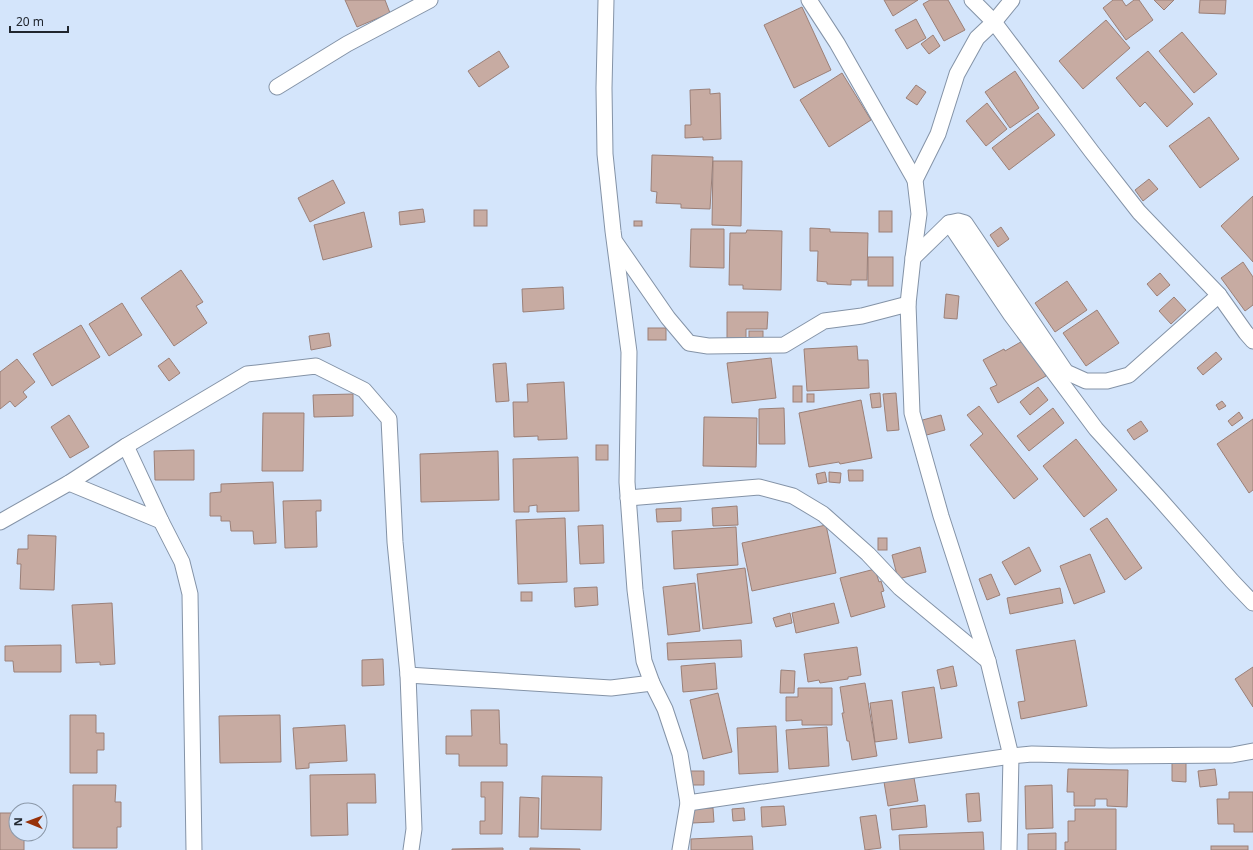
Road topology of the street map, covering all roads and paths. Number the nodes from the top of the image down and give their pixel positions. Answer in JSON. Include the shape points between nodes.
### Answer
{"nodes":[{"id":1,"x":430,"y":0,"type":"edge"},
{"id":2,"x":606,"y":0,"type":"edge"},
{"id":3,"x":809,"y":0,"type":"edge"},
{"id":4,"x":972,"y":0,"type":"edge"},
{"id":5,"x":1012,"y":0,"type":"edge"},
{"id":6,"x":994,"y":22,"type":"junction"},
{"id":7,"x":277,"y":87,"type":"dead end"},
{"id":8,"x":915,"y":180,"type":"junction"},
{"id":9,"x":949,"y":223,"type":"junction"},
{"id":10,"x":614,"y":241,"type":"junction"},
{"id":11,"x":913,"y":258,"type":"junction"},
{"id":12,"x":1219,"y":295,"type":"junction"},
{"id":13,"x":908,"y":304,"type":"junction"},
{"id":14,"x":1253,"y":341,"type":"edge"},
{"id":15,"x":126,"y":446,"type":"junction"},
{"id":16,"x":69,"y":483,"type":"junction"},
{"id":17,"x":628,"y":498,"type":"junction"},
{"id":18,"x":161,"y":521,"type":"junction"},
{"id":19,"x":0,"y":522,"type":"edge"},
{"id":20,"x":1253,"y":603,"type":"edge"},
{"id":21,"x":988,"y":660,"type":"junction"},
{"id":22,"x":408,"y":675,"type":"junction"},
{"id":23,"x":652,"y":683,"type":"junction"},
{"id":24,"x":1253,"y":751,"type":"edge"},
{"id":25,"x":1011,"y":756,"type":"junction"},
{"id":26,"x":688,"y":803,"type":"junction"},
{"id":27,"x":194,"y":850,"type":"edge"},
{"id":28,"x":411,"y":850,"type":"edge"},
{"id":29,"x":680,"y":850,"type":"edge"},
{"id":30,"x":1009,"y":850,"type":"edge"}],
"edges":[{"from":1,"to":7,"type":"street","via":[[348,44]]},
{"from":2,"to":10,"type":"street","via":[[605,154]]},
{"from":3,"to":8,"type":"street","via":[[837,43]]},
{"from":4,"to":6,"type":"street"},
{"from":5,"to":6,"type":"street"},
{"from":6,"to":8,"type":"street","via":[[977,38],[957,74],[938,134]]},
{"from":6,"to":12,"type":"street","via":[[1139,212]]},
{"from":8,"to":11,"type":"street","via":[[920,214]]},
{"from":9,"to":11,"type":"street"},
{"from":9,"to":12,"type":"street","via":[[965,223],[1066,372],[1086,381],[1107,381],[1129,376]]},
{"from":9,"to":20,"type":"street","via":[[1011,315],[1096,429]]},
{"from":10,"to":13,"type":"street","via":[[668,318],[690,343],[708,346],[784,345],[824,321],[862,316]]},
{"from":10,"to":17,"type":"street","via":[[629,352]]},
{"from":11,"to":13,"type":"street"},
{"from":12,"to":14,"type":"street"},
{"from":13,"to":21,"type":"street","via":[[912,413],[941,516]]},
{"from":15,"to":16,"type":"street"},
{"from":15,"to":18,"type":"street"},
{"from":15,"to":22,"type":"street","via":[[247,374],[316,366],[364,390],[389,419],[396,542]]},
{"from":16,"to":18,"type":"street"},
{"from":16,"to":19,"type":"street"},
{"from":17,"to":21,"type":"street","via":[[759,487],[794,496],[823,514],[868,554],[900,588]]},
{"from":17,"to":23,"type":"street","via":[[635,590],[644,661]]},
{"from":18,"to":27,"type":"street","via":[[182,562],[190,594]]},
{"from":21,"to":25,"type":"street"},
{"from":22,"to":23,"type":"street","via":[[611,688]]},
{"from":22,"to":28,"type":"street","via":[[414,829]]},
{"from":23,"to":26,"type":"street","via":[[665,709],[680,754]]},
{"from":24,"to":25,"type":"street","via":[[1232,755]]},
{"from":25,"to":26,"type":"street"},
{"from":25,"to":30,"type":"street"},
{"from":26,"to":29,"type":"street"}]}
